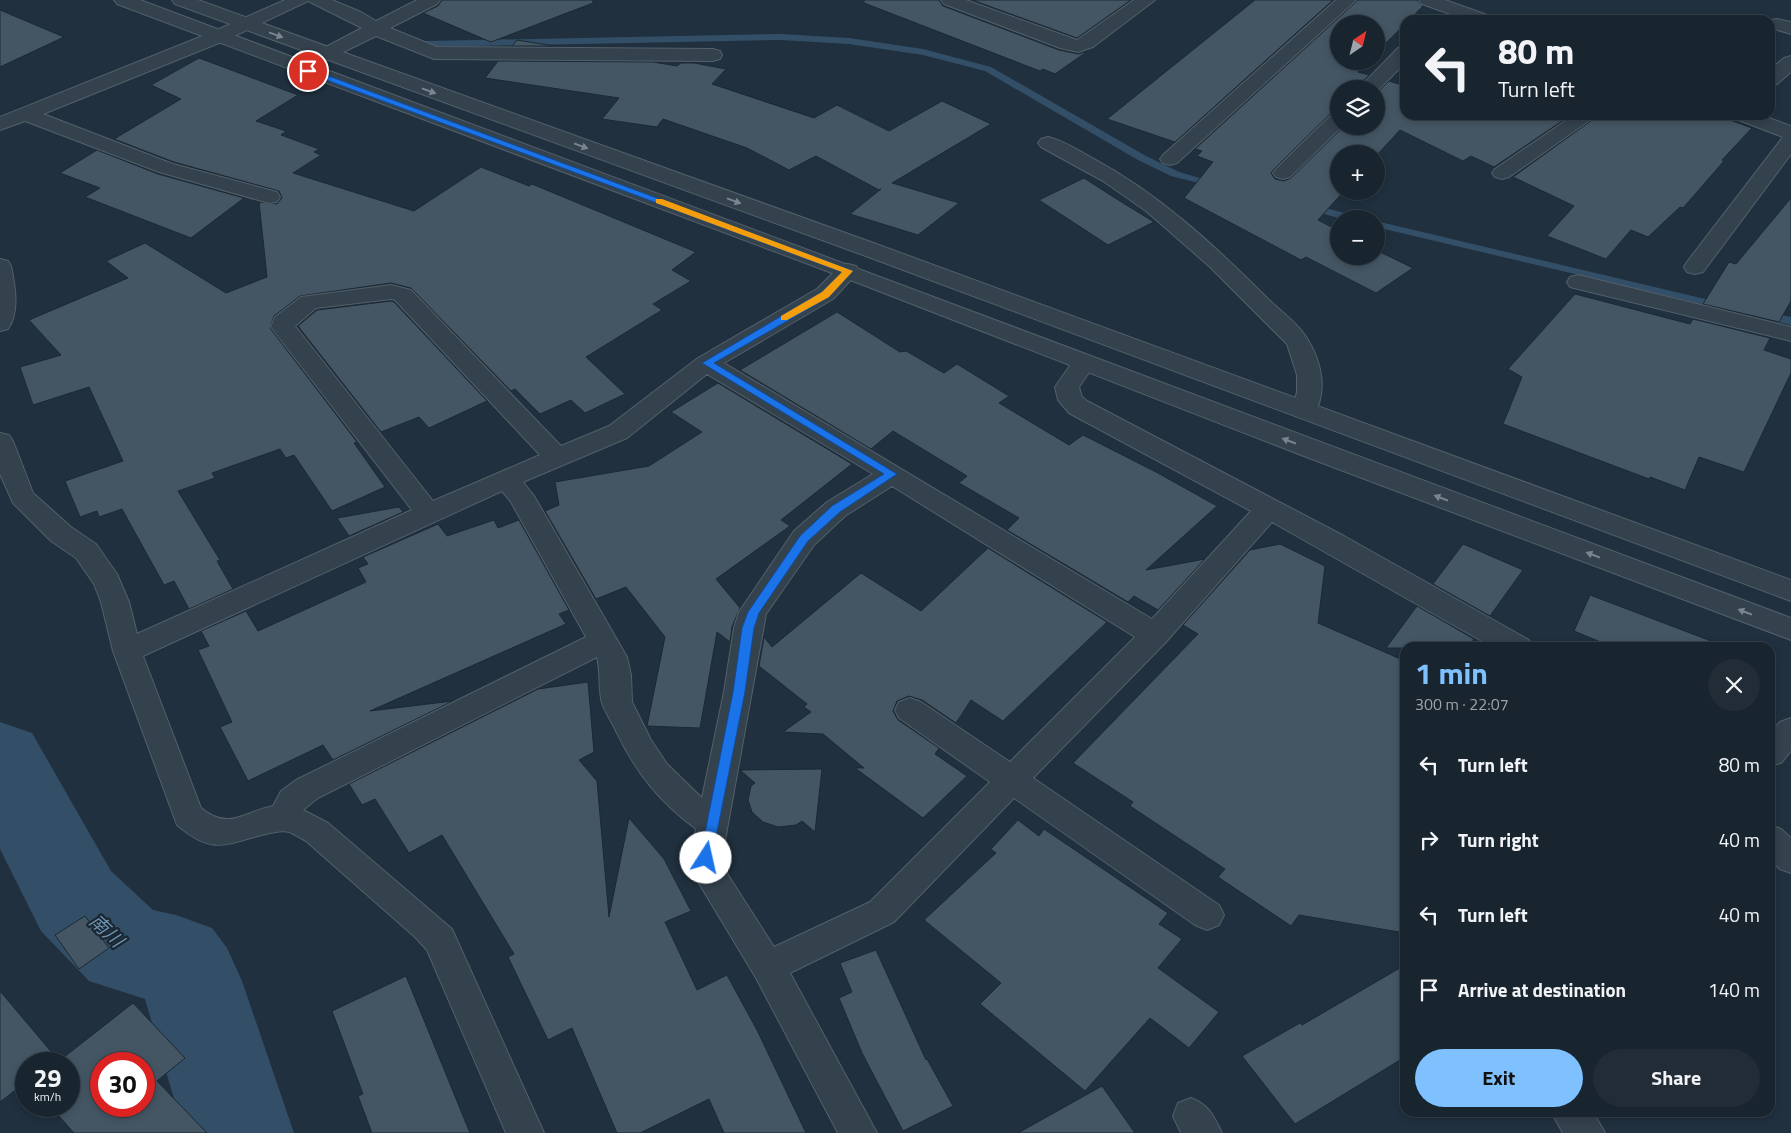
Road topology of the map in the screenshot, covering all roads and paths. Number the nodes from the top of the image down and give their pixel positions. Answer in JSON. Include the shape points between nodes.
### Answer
{"nodes":[{"id":1,"x":123,"y":0,"type":"edge"},
{"id":2,"x":181,"y":0,"type":"edge"},
{"id":3,"x":300,"y":0,"type":"edge"},
{"id":4,"x":316,"y":0,"type":"edge"},
{"id":5,"x":431,"y":0,"type":"edge"},
{"id":6,"x":950,"y":0,"type":"edge"},
{"id":7,"x":1146,"y":0,"type":"edge"},
{"id":8,"x":1347,"y":0,"type":"edge"},
{"id":9,"x":1428,"y":0,"type":"edge"},
{"id":10,"x":1444,"y":14,"type":"edge"},
{"id":11,"x":245,"y":24,"type":"junction"},
{"id":12,"x":376,"y":29,"type":"junction"},
{"id":13,"x":217,"y":37,"type":"junction"},
{"id":14,"x":327,"y":54,"type":"junction"},
{"id":15,"x":713,"y":55,"type":"dead end"},
{"id":16,"x":1400,"y":57,"type":"edge"},
{"id":17,"x":1791,"y":62,"type":"edge"},
{"id":18,"x":1775,"y":76,"type":"edge"},
{"id":19,"x":1377,"y":80,"type":"edge"},
{"id":20,"x":25,"y":114,"type":"junction"},
{"id":21,"x":1580,"y":120,"type":"edge"},
{"id":22,"x":1757,"y":120,"type":"edge"},
{"id":23,"x":0,"y":124,"type":"edge"},
{"id":24,"x":1330,"y":127,"type":"edge"},
{"id":25,"x":1791,"y":132,"type":"edge"},
{"id":26,"x":1791,"y":140,"type":"edge"},
{"id":27,"x":1048,"y":142,"type":"dead end"},
{"id":28,"x":1170,"y":159,"type":"dead end"},
{"id":29,"x":1283,"y":173,"type":"dead end"},
{"id":30,"x":1502,"y":173,"type":"dead end"},
{"id":31,"x":269,"y":197,"type":"dead end"},
{"id":32,"x":0,"y":266,"type":"edge"},
{"id":33,"x":1695,"y":267,"type":"dead end"},
{"id":34,"x":848,"y":271,"type":"junction"},
{"id":35,"x":1578,"y":282,"type":"dead end"},
{"id":36,"x":0,"y":324,"type":"edge"},
{"id":37,"x":1791,"y":334,"type":"edge"},
{"id":38,"x":1084,"y":362,"type":"junction"},
{"id":39,"x":706,"y":363,"type":"junction"},
{"id":40,"x":1304,"y":410,"type":"junction"},
{"id":41,"x":0,"y":441,"type":"edge"},
{"id":42,"x":558,"y":458,"type":"junction"},
{"id":43,"x":892,"y":474,"type":"junction"},
{"id":44,"x":506,"y":480,"type":"junction"},
{"id":45,"x":1269,"y":508,"type":"junction"},
{"id":46,"x":429,"y":514,"type":"junction"},
{"id":47,"x":1791,"y":591,"type":"edge"},
{"id":48,"x":1791,"y":629,"type":"edge"},
{"id":49,"x":1155,"y":635,"type":"junction"},
{"id":50,"x":603,"y":641,"type":"junction"},
{"id":51,"x":1508,"y":642,"type":"edge"},
{"id":52,"x":127,"y":651,"type":"junction"},
{"id":53,"x":910,"y":710,"type":"dead end"},
{"id":54,"x":1791,"y":730,"type":"edge"},
{"id":55,"x":1775,"y":748,"type":"edge"},
{"id":56,"x":1011,"y":781,"type":"junction"},
{"id":57,"x":282,"y":818,"type":"junction"},
{"id":58,"x":712,"y":824,"type":"junction"},
{"id":59,"x":1775,"y":844,"type":"edge"},
{"id":60,"x":1791,"y":859,"type":"edge"},
{"id":61,"x":1207,"y":915,"type":"dead end"},
{"id":62,"x":768,"y":967,"type":"junction"},
{"id":63,"x":1573,"y":1117,"type":"edge"},
{"id":64,"x":525,"y":1133,"type":"edge"},
{"id":65,"x":858,"y":1133,"type":"edge"},
{"id":66,"x":1586,"y":1133,"type":"edge"}],
"edges":[{"from":1,"to":13,"type":"street"},
{"from":2,"to":11,"type":"street"},
{"from":3,"to":11,"type":"street"},
{"from":4,"to":12,"type":"street","via":[[355,16]]},
{"from":5,"to":12,"type":"street"},
{"from":6,"to":7,"type":"street","via":[[1078,46]]},
{"from":8,"to":28,"type":"street"},
{"from":9,"to":10,"type":"street"},
{"from":11,"to":13,"type":"street"},
{"from":11,"to":14,"type":"street","one_way":true},
{"from":12,"to":14,"type":"street"},
{"from":12,"to":15,"type":"street","via":[[428,51],[444,54]]},
{"from":13,"to":20,"type":"street"},
{"from":13,"to":34,"type":"street"},
{"from":14,"to":40,"type":"street","one_way":true},
{"from":16,"to":19,"type":"street"},
{"from":17,"to":18,"type":"street"},
{"from":20,"to":23,"type":"street"},
{"from":20,"to":31,"type":"street","via":[[166,168]]},
{"from":21,"to":30,"type":"street"},
{"from":22,"to":25,"type":"street"},
{"from":24,"to":29,"type":"street"},
{"from":26,"to":33,"type":"street"},
{"from":27,"to":40,"type":"street","via":[[1131,190],[1165,216],[1297,341],[1310,371],[1311,393]]},
{"from":32,"to":36,"type":"street","via":[[4,297]]},
{"from":34,"to":38,"type":"street"},
{"from":34,"to":39,"type":"street","via":[[825,294]]},
{"from":35,"to":37,"type":"street"},
{"from":38,"to":45,"type":"street","via":[[1067,387],[1070,400]]},
{"from":48,"to":38,"type":"street","one_way":true},
{"from":39,"to":42,"type":"street","via":[[618,432]]},
{"from":39,"to":43,"type":"street"},
{"from":40,"to":47,"type":"street"},
{"from":41,"to":52,"type":"street","via":[[22,497],[61,534],[86,551],[99,567],[115,602]]},
{"from":42,"to":44,"type":"street"},
{"from":42,"to":46,"type":"street","via":[[403,295],[391,292],[309,302],[302,306],[283,322],[284,327]]},
{"from":43,"to":49,"type":"street"},
{"from":43,"to":58,"type":"street","via":[[820,522],[804,538],[753,612]]},
{"from":44,"to":46,"type":"street"},
{"from":44,"to":50,"type":"street","via":[[521,496]]},
{"from":45,"to":49,"type":"street"},
{"from":45,"to":51,"type":"street"},
{"from":46,"to":52,"type":"street"},
{"from":49,"to":56,"type":"street"},
{"from":50,"to":57,"type":"street","via":[[307,789],[292,800]]},
{"from":50,"to":58,"type":"street","via":[[612,657],[617,702],[640,748],[656,773],[686,804]]},
{"from":52,"to":57,"type":"street","via":[[188,816],[211,834],[234,832]]},
{"from":53,"to":56,"type":"street"},
{"from":54,"to":55,"type":"street"},
{"from":56,"to":61,"type":"street"},
{"from":56,"to":62,"type":"street","via":[[882,912]]},
{"from":57,"to":64,"type":"street","via":[[300,822],[317,832],[440,940]]},
{"from":58,"to":62,"type":"street","via":[[706,858],[713,880]]},
{"from":59,"to":60,"type":"street"},
{"from":62,"to":65,"type":"street"},
{"from":63,"to":66,"type":"street"}]}
